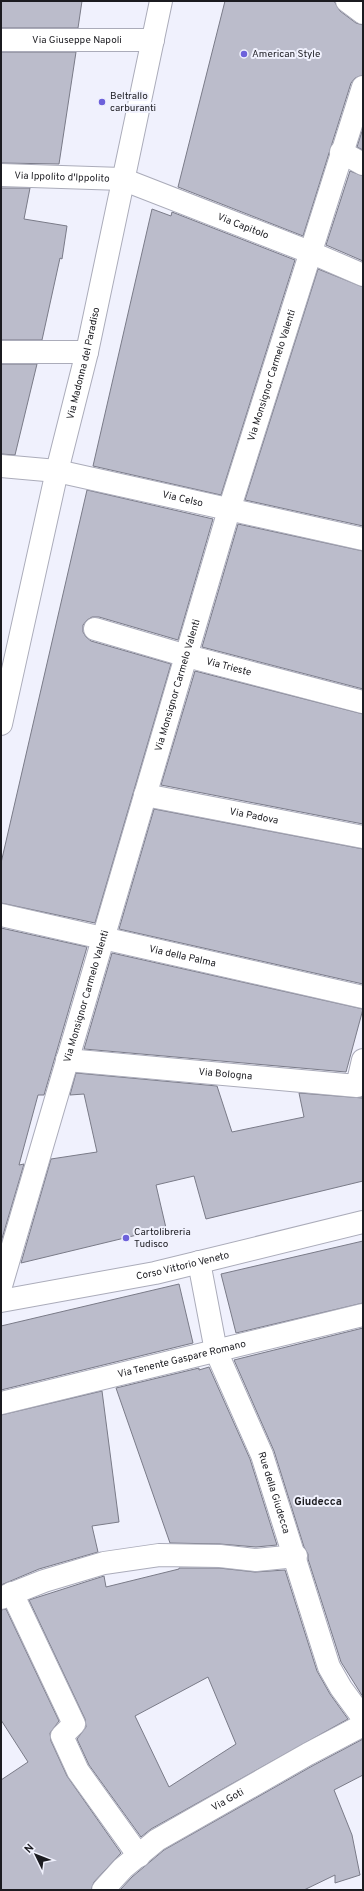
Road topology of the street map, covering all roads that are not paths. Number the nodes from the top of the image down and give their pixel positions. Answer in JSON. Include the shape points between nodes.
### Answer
{"nodes":[{"id":1,"x":161,"y":1,"type":"edge"},
{"id":2,"x":347,"y":1,"type":"edge"},
{"id":3,"x":363,"y":13,"type":"edge"},
{"id":4,"x":1,"y":40,"type":"edge"},
{"id":5,"x":153,"y":40,"type":"junction"},
{"id":6,"x":363,"y":87,"type":"edge"},
{"id":7,"x":341,"y":152,"type":"junction"},
{"id":8,"x":363,"y":164,"type":"edge"},
{"id":9,"x":1,"y":175,"type":"edge"},
{"id":10,"x":122,"y":179,"type":"junction"},
{"id":11,"x":312,"y":253,"type":"junction"},
{"id":12,"x":363,"y":275,"type":"edge"},
{"id":13,"x":1,"y":352,"type":"edge"},
{"id":14,"x":87,"y":352,"type":"junction"},
{"id":15,"x":1,"y":466,"type":"edge"},
{"id":16,"x":57,"y":471,"type":"junction"},
{"id":17,"x":229,"y":510,"type":"junction"},
{"id":18,"x":363,"y":539,"type":"edge"},
{"id":19,"x":95,"y":630,"type":"dead end"},
{"id":20,"x":187,"y":656,"type":"junction"},
{"id":21,"x":363,"y":702,"type":"edge"},
{"id":22,"x":1,"y":724,"type":"edge"},
{"id":23,"x":146,"y":795,"type":"junction"},
{"id":24,"x":363,"y":837,"type":"edge"},
{"id":25,"x":1,"y":915,"type":"edge"},
{"id":26,"x":102,"y":938,"type":"junction"},
{"id":27,"x":363,"y":997,"type":"edge"},
{"id":28,"x":66,"y":1060,"type":"junction"},
{"id":29,"x":363,"y":1060,"type":"edge"},
{"id":30,"x":363,"y":1222,"type":"edge"},
{"id":31,"x":199,"y":1262,"type":"junction"},
{"id":32,"x":1,"y":1286,"type":"edge"},
{"id":33,"x":1,"y":1300,"type":"edge"},
{"id":34,"x":363,"y":1316,"type":"edge"},
{"id":35,"x":216,"y":1351,"type":"junction"},
{"id":36,"x":1,"y":1403,"type":"edge"},
{"id":37,"x":296,"y":1556,"type":"junction"},
{"id":38,"x":7,"y":1595,"type":"edge"},
{"id":39,"x":363,"y":1718,"type":"edge"},
{"id":40,"x":363,"y":1725,"type":"edge"},
{"id":41,"x":139,"y":1856,"type":"junction"},
{"id":42,"x":112,"y":1888,"type":"edge"}],
"edges":[{"from":1,"to":5,"type":"street","name":"Via Madonna del Paradiso"},
{"from":2,"to":3,"type":"street"},
{"from":4,"to":5,"type":"street","name":"Via Giuseppe Napoli"},
{"from":5,"to":10,"type":"street","name":"Via Madonna del Paradiso"},
{"from":6,"to":7,"type":"street","name":"Via Monsignor Carmelo Valenti"},
{"from":7,"to":8,"type":"street"},
{"from":7,"to":11,"type":"street","name":"Via Monsignor Carmelo Valenti"},
{"from":9,"to":10,"type":"street","name":"Via Ippolito d'Ippolito"},
{"from":10,"to":11,"type":"street","name":"Via Capitolo"},
{"from":10,"to":14,"type":"street","name":"Via Madonna del Paradiso"},
{"from":11,"to":12,"type":"street","name":"Via Capitolo"},
{"from":11,"to":17,"type":"street","name":"Via Monsignor Carmelo Valenti"},
{"from":13,"to":14,"type":"street"},
{"from":14,"to":16,"type":"street","name":"Via Madonna del Paradiso"},
{"from":15,"to":16,"type":"street","name":"Via Celso"},
{"from":16,"to":17,"type":"street","name":"Via Celso"},
{"from":16,"to":22,"type":"street","name":"Via Madonna del Paradiso"},
{"from":17,"to":18,"type":"street","name":"Via Celso"},
{"from":17,"to":20,"type":"street","name":"Via Monsignor Carmelo Valenti"},
{"from":19,"to":20,"type":"street","name":"Via Trieste"},
{"from":20,"to":21,"type":"street","name":"Via Trieste"},
{"from":20,"to":23,"type":"street","name":"Via Monsignor Carmelo Valenti"},
{"from":23,"to":24,"type":"street","name":"Via Padova"},
{"from":23,"to":26,"type":"street","name":"Via Monsignor Carmelo Valenti"},
{"from":25,"to":26,"type":"street","name":"Via della Palma"},
{"from":26,"to":27,"type":"street","name":"Via della Palma"},
{"from":26,"to":28,"type":"street","name":"Via Monsignor Carmelo Valenti"},
{"from":28,"to":29,"type":"street","name":"Via Bologna","via":[[357,1086]]},
{"from":28,"to":32,"type":"street","name":"Via Monsignor Carmelo Valenti"},
{"from":30,"to":31,"type":"street","name":"Corso Vittorio Veneto"},
{"from":31,"to":33,"type":"street","name":"Corso Vittorio Veneto","via":[[155,1273]]},
{"from":31,"to":35,"type":"street","name":"Rue della Giudecca"},
{"from":34,"to":35,"type":"street","name":"Via Tenente Gaspare Romano"},
{"from":35,"to":36,"type":"street","name":"Via Tenente Gaspare Romano"},
{"from":35,"to":37,"type":"street","name":"Rue della Giudecca","via":[[262,1455]]},
{"from":37,"to":38,"type":"street","via":[[256,1560],[220,1556],[159,1555],[104,1563]]},
{"from":37,"to":39,"type":"street","name":"Rue della Giudecca","via":[[329,1667]]},
{"from":38,"to":41,"type":"street","via":[[74,1724],[62,1736],[78,1771]]},
{"from":40,"to":41,"type":"street","name":"Via Goti","via":[[164,1836]]},
{"from":41,"to":42,"type":"street","name":"Via Goti","via":[[123,1868]]}]}
